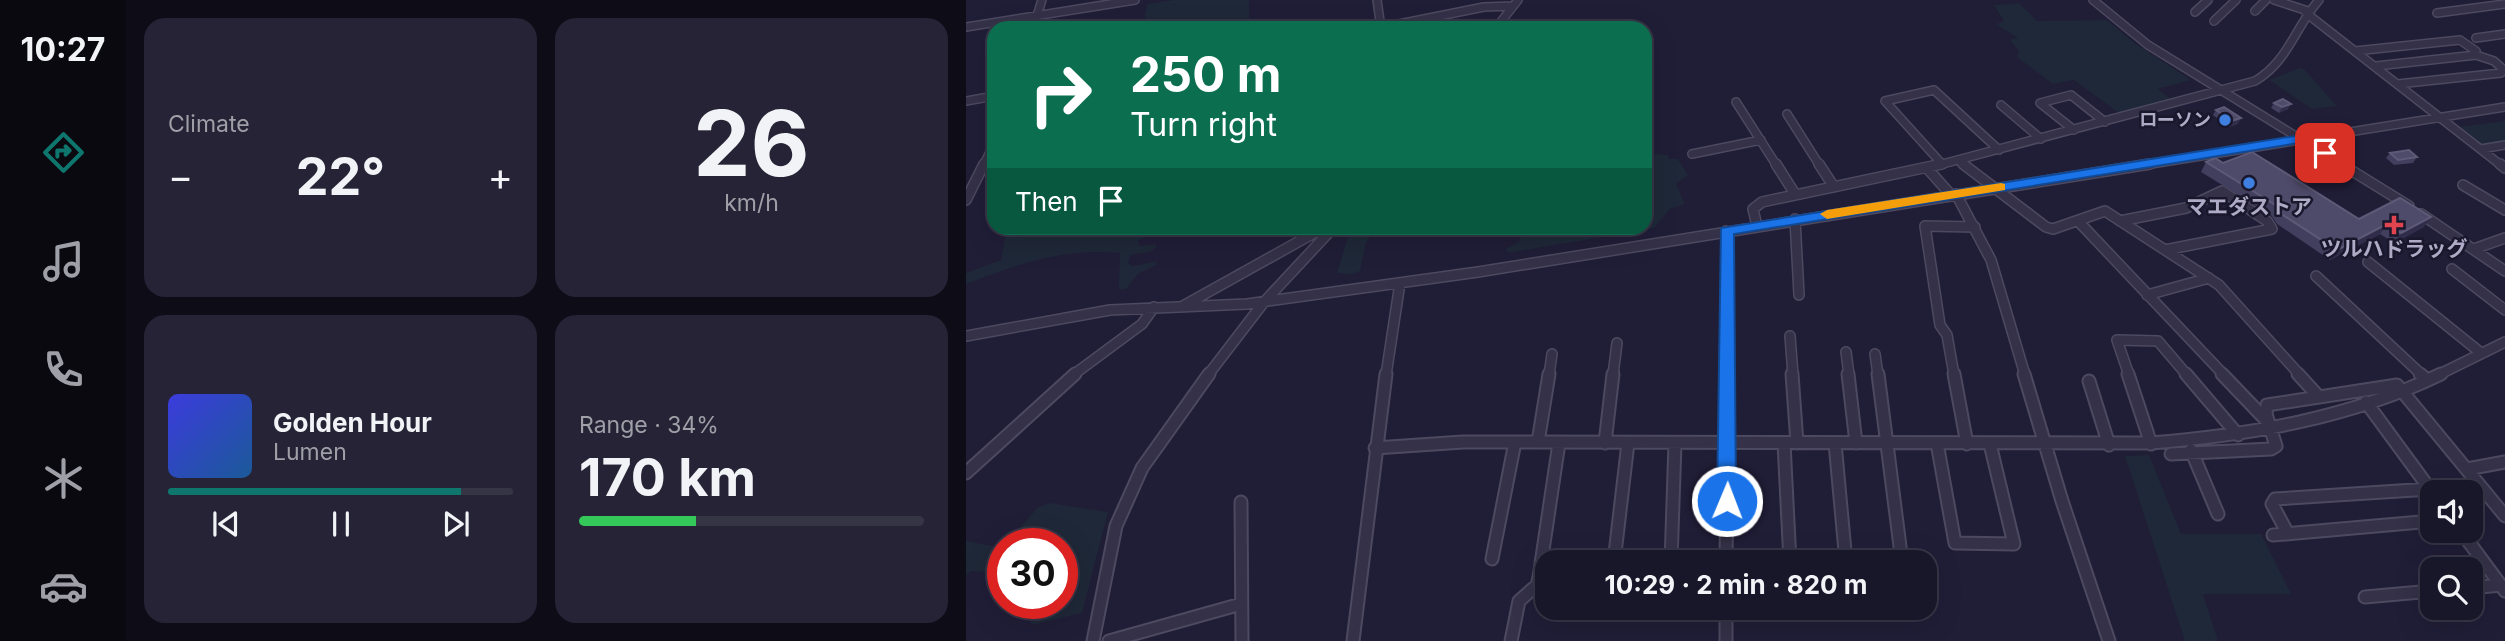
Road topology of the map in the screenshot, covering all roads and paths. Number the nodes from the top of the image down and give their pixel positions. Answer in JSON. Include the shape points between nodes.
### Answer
{"nodes":[{"id":1,"x":1042,"y":0,"type":"edge"},
{"id":2,"x":1135,"y":0,"type":"edge"},
{"id":3,"x":1377,"y":0,"type":"edge"},
{"id":4,"x":2093,"y":0,"type":"edge"},
{"id":5,"x":2208,"y":0,"type":"edge"},
{"id":6,"x":2236,"y":0,"type":"edge"},
{"id":7,"x":2266,"y":0,"type":"edge"},
{"id":8,"x":2274,"y":0,"type":"edge"},
{"id":9,"x":2319,"y":0,"type":"edge"},
{"id":10,"x":1516,"y":3,"type":"edge"},
{"id":11,"x":2505,"y":4,"type":"edge"},
{"id":12,"x":2255,"y":11,"type":"dead end"},
{"id":13,"x":2195,"y":12,"type":"dead end"},
{"id":14,"x":2307,"y":12,"type":"junction"},
{"id":15,"x":2437,"y":13,"type":"dead end"},
{"id":16,"x":1037,"y":16,"type":"junction"},
{"id":17,"x":1005,"y":21,"type":"edge"},
{"id":18,"x":1035,"y":21,"type":"edge"},
{"id":19,"x":1379,"y":21,"type":"edge"},
{"id":20,"x":1416,"y":21,"type":"edge"},
{"id":21,"x":1502,"y":21,"type":"edge"},
{"id":22,"x":2214,"y":21,"type":"dead end"},
{"id":23,"x":987,"y":24,"type":"edge"},
{"id":24,"x":966,"y":27,"type":"edge"},
{"id":25,"x":2505,"y":34,"type":"edge"},
{"id":26,"x":2476,"y":38,"type":"dead end"},
{"id":27,"x":2355,"y":51,"type":"junction"},
{"id":28,"x":2476,"y":51,"type":"dead end"},
{"id":29,"x":2505,"y":60,"type":"edge"},
{"id":30,"x":2494,"y":61,"type":"junction"},
{"id":31,"x":2376,"y":66,"type":"junction"},
{"id":32,"x":2398,"y":84,"type":"junction"},
{"id":33,"x":2224,"y":91,"type":"junction"},
{"id":34,"x":987,"y":97,"type":"edge"},
{"id":35,"x":966,"y":101,"type":"edge"},
{"id":36,"x":1736,"y":102,"type":"dead end"},
{"id":37,"x":2001,"y":105,"type":"dead end"},
{"id":38,"x":2505,"y":107,"type":"edge"},
{"id":39,"x":1787,"y":114,"type":"dead end"},
{"id":40,"x":2441,"y":117,"type":"junction"},
{"id":41,"x":2105,"y":122,"type":"junction"},
{"id":42,"x":2074,"y":130,"type":"junction"},
{"id":43,"x":2041,"y":139,"type":"junction"},
{"id":44,"x":2301,"y":139,"type":"junction"},
{"id":45,"x":1761,"y":140,"type":"junction"},
{"id":46,"x":2505,"y":145,"type":"edge"},
{"id":47,"x":2480,"y":149,"type":"junction"},
{"id":48,"x":1998,"y":150,"type":"junction"},
{"id":49,"x":1692,"y":155,"type":"dead end"},
{"id":50,"x":987,"y":158,"type":"edge"},
{"id":51,"x":1958,"y":160,"type":"junction"},
{"id":52,"x":1942,"y":164,"type":"junction"},
{"id":53,"x":2505,"y":167,"type":"edge"},
{"id":54,"x":1927,"y":168,"type":"junction"},
{"id":55,"x":2463,"y":186,"type":"dead end"},
{"id":56,"x":1835,"y":187,"type":"junction"},
{"id":57,"x":1994,"y":188,"type":"junction"},
{"id":58,"x":1795,"y":194,"type":"junction"},
{"id":59,"x":1953,"y":194,"type":"junction"},
{"id":60,"x":966,"y":199,"type":"edge"},
{"id":61,"x":2505,"y":210,"type":"edge"},
{"id":62,"x":1795,"y":219,"type":"junction"},
{"id":63,"x":2078,"y":220,"type":"junction"},
{"id":64,"x":2120,"y":221,"type":"junction"},
{"id":65,"x":1757,"y":226,"type":"junction"},
{"id":66,"x":1975,"y":227,"type":"junction"},
{"id":67,"x":1726,"y":231,"type":"junction"},
{"id":68,"x":1310,"y":235,"type":"edge"},
{"id":69,"x":1326,"y":235,"type":"edge"},
{"id":70,"x":2505,"y":238,"type":"edge"},
{"id":71,"x":2474,"y":249,"type":"junction"},
{"id":72,"x":2165,"y":250,"type":"junction"},
{"id":73,"x":2368,"y":262,"type":"dead end"},
{"id":74,"x":2452,"y":269,"type":"dead end"},
{"id":75,"x":2505,"y":271,"type":"edge"},
{"id":76,"x":2315,"y":276,"type":"dead end"},
{"id":77,"x":2209,"y":278,"type":"junction"},
{"id":78,"x":1400,"y":283,"type":"junction"},
{"id":79,"x":1799,"y":295,"type":"dead end"},
{"id":80,"x":2147,"y":295,"type":"junction"},
{"id":81,"x":1264,"y":302,"type":"junction"},
{"id":82,"x":1154,"y":307,"type":"junction"},
{"id":83,"x":1180,"y":308,"type":"junction"},
{"id":84,"x":2505,"y":310,"type":"edge"},
{"id":85,"x":966,"y":336,"type":"edge"},
{"id":86,"x":1790,"y":336,"type":"dead end"},
{"id":87,"x":2505,"y":342,"type":"edge"},
{"id":88,"x":1617,"y":343,"type":"dead end"},
{"id":89,"x":1846,"y":352,"type":"dead end"},
{"id":90,"x":1552,"y":354,"type":"dead end"},
{"id":91,"x":1875,"y":354,"type":"dead end"},
{"id":92,"x":2481,"y":354,"type":"junction"},
{"id":93,"x":2427,"y":380,"type":"junction"},
{"id":94,"x":2089,"y":381,"type":"dead end"},
{"id":95,"x":2401,"y":390,"type":"junction"},
{"id":96,"x":2319,"y":397,"type":"junction"},
{"id":97,"x":2366,"y":402,"type":"junction"},
{"id":98,"x":2271,"y":425,"type":"junction"},
{"id":99,"x":2238,"y":435,"type":"junction"},
{"id":100,"x":2186,"y":441,"type":"junction"},
{"id":101,"x":1515,"y":442,"type":"junction"},
{"id":102,"x":1538,"y":442,"type":"junction"},
{"id":103,"x":1559,"y":443,"type":"junction"},
{"id":104,"x":1605,"y":443,"type":"junction"},
{"id":105,"x":1628,"y":443,"type":"junction"},
{"id":106,"x":1675,"y":443,"type":"junction"},
{"id":107,"x":1727,"y":443,"type":"junction"},
{"id":108,"x":1784,"y":443,"type":"junction"},
{"id":109,"x":1797,"y":443,"type":"junction"},
{"id":110,"x":1835,"y":443,"type":"junction"},
{"id":111,"x":1856,"y":443,"type":"junction"},
{"id":112,"x":1888,"y":443,"type":"junction"},
{"id":113,"x":1937,"y":443,"type":"junction"},
{"id":114,"x":1967,"y":444,"type":"junction"},
{"id":115,"x":1990,"y":444,"type":"junction"},
{"id":116,"x":2046,"y":444,"type":"junction"},
{"id":117,"x":2151,"y":444,"type":"junction"},
{"id":118,"x":2109,"y":445,"type":"junction"},
{"id":119,"x":1375,"y":449,"type":"junction"},
{"id":120,"x":2193,"y":453,"type":"junction"},
{"id":121,"x":2171,"y":454,"type":"dead end"},
{"id":122,"x":2505,"y":462,"type":"edge"},
{"id":123,"x":2467,"y":469,"type":"junction"},
{"id":124,"x":966,"y":473,"type":"edge"},
{"id":125,"x":2423,"y":480,"type":"edge"},
{"id":126,"x":2420,"y":492,"type":"edge"},
{"id":127,"x":1241,"y":502,"type":"dead end"},
{"id":128,"x":2218,"y":514,"type":"dead end"},
{"id":129,"x":2505,"y":516,"type":"edge"},
{"id":130,"x":2420,"y":522,"type":"edge"},
{"id":131,"x":2288,"y":534,"type":"junction"},
{"id":132,"x":2273,"y":535,"type":"dead end"},
{"id":133,"x":2470,"y":543,"type":"edge"},
{"id":134,"x":1615,"y":550,"type":"edge"},
{"id":135,"x":1671,"y":550,"type":"edge"},
{"id":136,"x":1726,"y":550,"type":"edge"},
{"id":137,"x":1789,"y":550,"type":"edge"},
{"id":138,"x":1845,"y":550,"type":"edge"},
{"id":139,"x":1901,"y":550,"type":"edge"},
{"id":140,"x":1492,"y":559,"type":"dead end"},
{"id":141,"x":2483,"y":588,"type":"edge"},
{"id":142,"x":2503,"y":588,"type":"edge"},
{"id":143,"x":2420,"y":592,"type":"edge"},
{"id":144,"x":2365,"y":597,"type":"dead end"},
{"id":145,"x":1241,"y":604,"type":"junction"},
{"id":146,"x":1726,"y":620,"type":"edge"},
{"id":147,"x":1093,"y":641,"type":"edge"},
{"id":148,"x":1109,"y":641,"type":"edge"},
{"id":149,"x":1242,"y":641,"type":"edge"},
{"id":150,"x":1353,"y":641,"type":"edge"},
{"id":151,"x":1511,"y":641,"type":"edge"},
{"id":152,"x":1726,"y":641,"type":"edge"},
{"id":153,"x":2109,"y":641,"type":"edge"}],
"edges":[{"from":1,"to":16,"type":"street"},
{"from":2,"to":16,"type":"street"},
{"from":3,"to":19,"type":"street"},
{"from":4,"to":33,"type":"street","via":[[2148,45]]},
{"from":5,"to":13,"type":"street"},
{"from":6,"to":22,"type":"street"},
{"from":7,"to":12,"type":"street"},
{"from":8,"to":14,"type":"street"},
{"from":9,"to":14,"type":"street"},
{"from":10,"to":20,"type":"street"},
{"from":10,"to":21,"type":"street"},
{"from":11,"to":15,"type":"street"},
{"from":14,"to":27,"type":"street"},
{"from":14,"to":33,"type":"street","via":[[2279,66],[2255,81]]},
{"from":16,"to":17,"type":"street"},
{"from":16,"to":18,"type":"street"},
{"from":23,"to":24,"type":"street"},
{"from":25,"to":26,"type":"street"},
{"from":27,"to":28,"type":"street","via":[[2460,40]]},
{"from":27,"to":31,"type":"street"},
{"from":29,"to":30,"type":"street"},
{"from":30,"to":31,"type":"street","via":[[2476,55]]},
{"from":30,"to":32,"type":"street","via":[[2503,72]]},
{"from":31,"to":32,"type":"street"},
{"from":32,"to":40,"type":"street"},
{"from":33,"to":41,"type":"street"},
{"from":33,"to":44,"type":"street"},
{"from":34,"to":35,"type":"street"},
{"from":36,"to":45,"type":"street"},
{"from":37,"to":43,"type":"street"},
{"from":38,"to":40,"type":"street"},
{"from":39,"to":56,"type":"street"},
{"from":40,"to":44,"type":"street"},
{"from":40,"to":47,"type":"street"},
{"from":41,"to":42,"type":"street"},
{"from":41,"to":42,"type":"street","via":[[2071,95],[2040,103]]},
{"from":42,"to":43,"type":"street"},
{"from":43,"to":48,"type":"street"},
{"from":44,"to":57,"type":"street"},
{"from":44,"to":71,"type":"street"},
{"from":45,"to":49,"type":"street"},
{"from":45,"to":58,"type":"street"},
{"from":46,"to":47,"type":"street"},
{"from":47,"to":53,"type":"street"},
{"from":48,"to":51,"type":"street"},
{"from":48,"to":52,"type":"street","via":[[1934,90],[1885,101]]},
{"from":50,"to":60,"type":"street"},
{"from":51,"to":52,"type":"street"},
{"from":51,"to":57,"type":"street"},
{"from":52,"to":54,"type":"street"},
{"from":54,"to":56,"type":"street"},
{"from":54,"to":59,"type":"street"},
{"from":55,"to":61,"type":"street"},
{"from":56,"to":58,"type":"street"},
{"from":57,"to":59,"type":"street"},
{"from":57,"to":63,"type":"street","via":[[2046,227]]},
{"from":58,"to":65,"type":"street","via":[[1756,205]]},
{"from":59,"to":62,"type":"street"},
{"from":59,"to":66,"type":"street"},
{"from":62,"to":65,"type":"street"},
{"from":62,"to":79,"type":"street"},
{"from":63,"to":64,"type":"street","via":[[2105,211]]},
{"from":63,"to":80,"type":"street"},
{"from":64,"to":72,"type":"street"},
{"from":64,"to":72,"type":"street","via":[[2186,208],[2222,191],[2272,229]]},
{"from":65,"to":67,"type":"street"},
{"from":66,"to":114,"type":"street","via":[[1925,226],[1940,326],[1947,335]]},
{"from":66,"to":116,"type":"street","via":[[1991,260]]},
{"from":67,"to":78,"type":"street"},
{"from":67,"to":107,"type":"street"},
{"from":68,"to":83,"type":"street"},
{"from":69,"to":81,"type":"street"},
{"from":70,"to":71,"type":"street"},
{"from":71,"to":75,"type":"street"},
{"from":72,"to":77,"type":"street"},
{"from":73,"to":92,"type":"street"},
{"from":74,"to":84,"type":"street"},
{"from":76,"to":93,"type":"street"},
{"from":77,"to":80,"type":"street"},
{"from":77,"to":96,"type":"street","via":[[2228,293]]},
{"from":78,"to":81,"type":"street"},
{"from":78,"to":119,"type":"street"},
{"from":80,"to":98,"type":"street"},
{"from":81,"to":83,"type":"street"},
{"from":81,"to":147,"type":"street","via":[[1160,440],[1132,487],[1109,552]]},
{"from":82,"to":83,"type":"street"},
{"from":82,"to":85,"type":"street","via":[[1110,310]]},
{"from":82,"to":124,"type":"street","via":[[1142,324],[1086,364]]},
{"from":86,"to":109,"type":"street"},
{"from":87,"to":92,"type":"street"},
{"from":88,"to":104,"type":"street"},
{"from":89,"to":111,"type":"street"},
{"from":90,"to":102,"type":"street"},
{"from":91,"to":112,"type":"street"},
{"from":92,"to":93,"type":"street"},
{"from":93,"to":95,"type":"street"},
{"from":94,"to":118,"type":"street"},
{"from":95,"to":96,"type":"street","via":[[2397,385]]},
{"from":95,"to":97,"type":"street"},
{"from":95,"to":123,"type":"street"},
{"from":96,"to":98,"type":"street","via":[[2267,405]]},
{"from":97,"to":98,"type":"street"},
{"from":97,"to":125,"type":"street"},
{"from":98,"to":99,"type":"street"},
{"from":98,"to":120,"type":"street","via":[[2276,446],[2271,449]]},
{"from":99,"to":100,"type":"street"},
{"from":99,"to":117,"type":"street","via":[[2158,341],[2117,340]]},
{"from":100,"to":117,"type":"street"},
{"from":100,"to":120,"type":"street"},
{"from":101,"to":102,"type":"street"},
{"from":101,"to":119,"type":"street"},
{"from":101,"to":140,"type":"street"},
{"from":102,"to":103,"type":"street"},
{"from":103,"to":104,"type":"street"},
{"from":103,"to":151,"type":"street","via":[[1539,577],[1537,585],[1519,601]]},
{"from":104,"to":105,"type":"street"},
{"from":105,"to":106,"type":"street"},
{"from":105,"to":134,"type":"street"},
{"from":106,"to":107,"type":"street"},
{"from":106,"to":135,"type":"street"},
{"from":107,"to":108,"type":"street"},
{"from":107,"to":136,"type":"street"},
{"from":108,"to":109,"type":"street"},
{"from":108,"to":137,"type":"street"},
{"from":109,"to":110,"type":"street"},
{"from":110,"to":111,"type":"street"},
{"from":110,"to":138,"type":"street"},
{"from":111,"to":112,"type":"street"},
{"from":112,"to":113,"type":"street"},
{"from":112,"to":139,"type":"street"},
{"from":113,"to":114,"type":"street"},
{"from":113,"to":115,"type":"street","via":[[1955,543],[2014,544]]},
{"from":114,"to":115,"type":"street"},
{"from":115,"to":116,"type":"street"},
{"from":116,"to":118,"type":"street"},
{"from":116,"to":153,"type":"street"},
{"from":117,"to":118,"type":"street"},
{"from":119,"to":150,"type":"street"},
{"from":120,"to":121,"type":"street"},
{"from":120,"to":128,"type":"street"},
{"from":122,"to":123,"type":"street"},
{"from":123,"to":129,"type":"street"},
{"from":126,"to":131,"type":"street","via":[[2275,499],[2272,504]]},
{"from":127,"to":145,"type":"street"},
{"from":130,"to":131,"type":"street"},
{"from":131,"to":132,"type":"street"},
{"from":133,"to":142,"type":"street"},
{"from":141,"to":142,"type":"street"},
{"from":143,"to":144,"type":"street"},
{"from":145,"to":148,"type":"street"},
{"from":145,"to":149,"type":"street"},
{"from":146,"to":152,"type":"street"}]}
